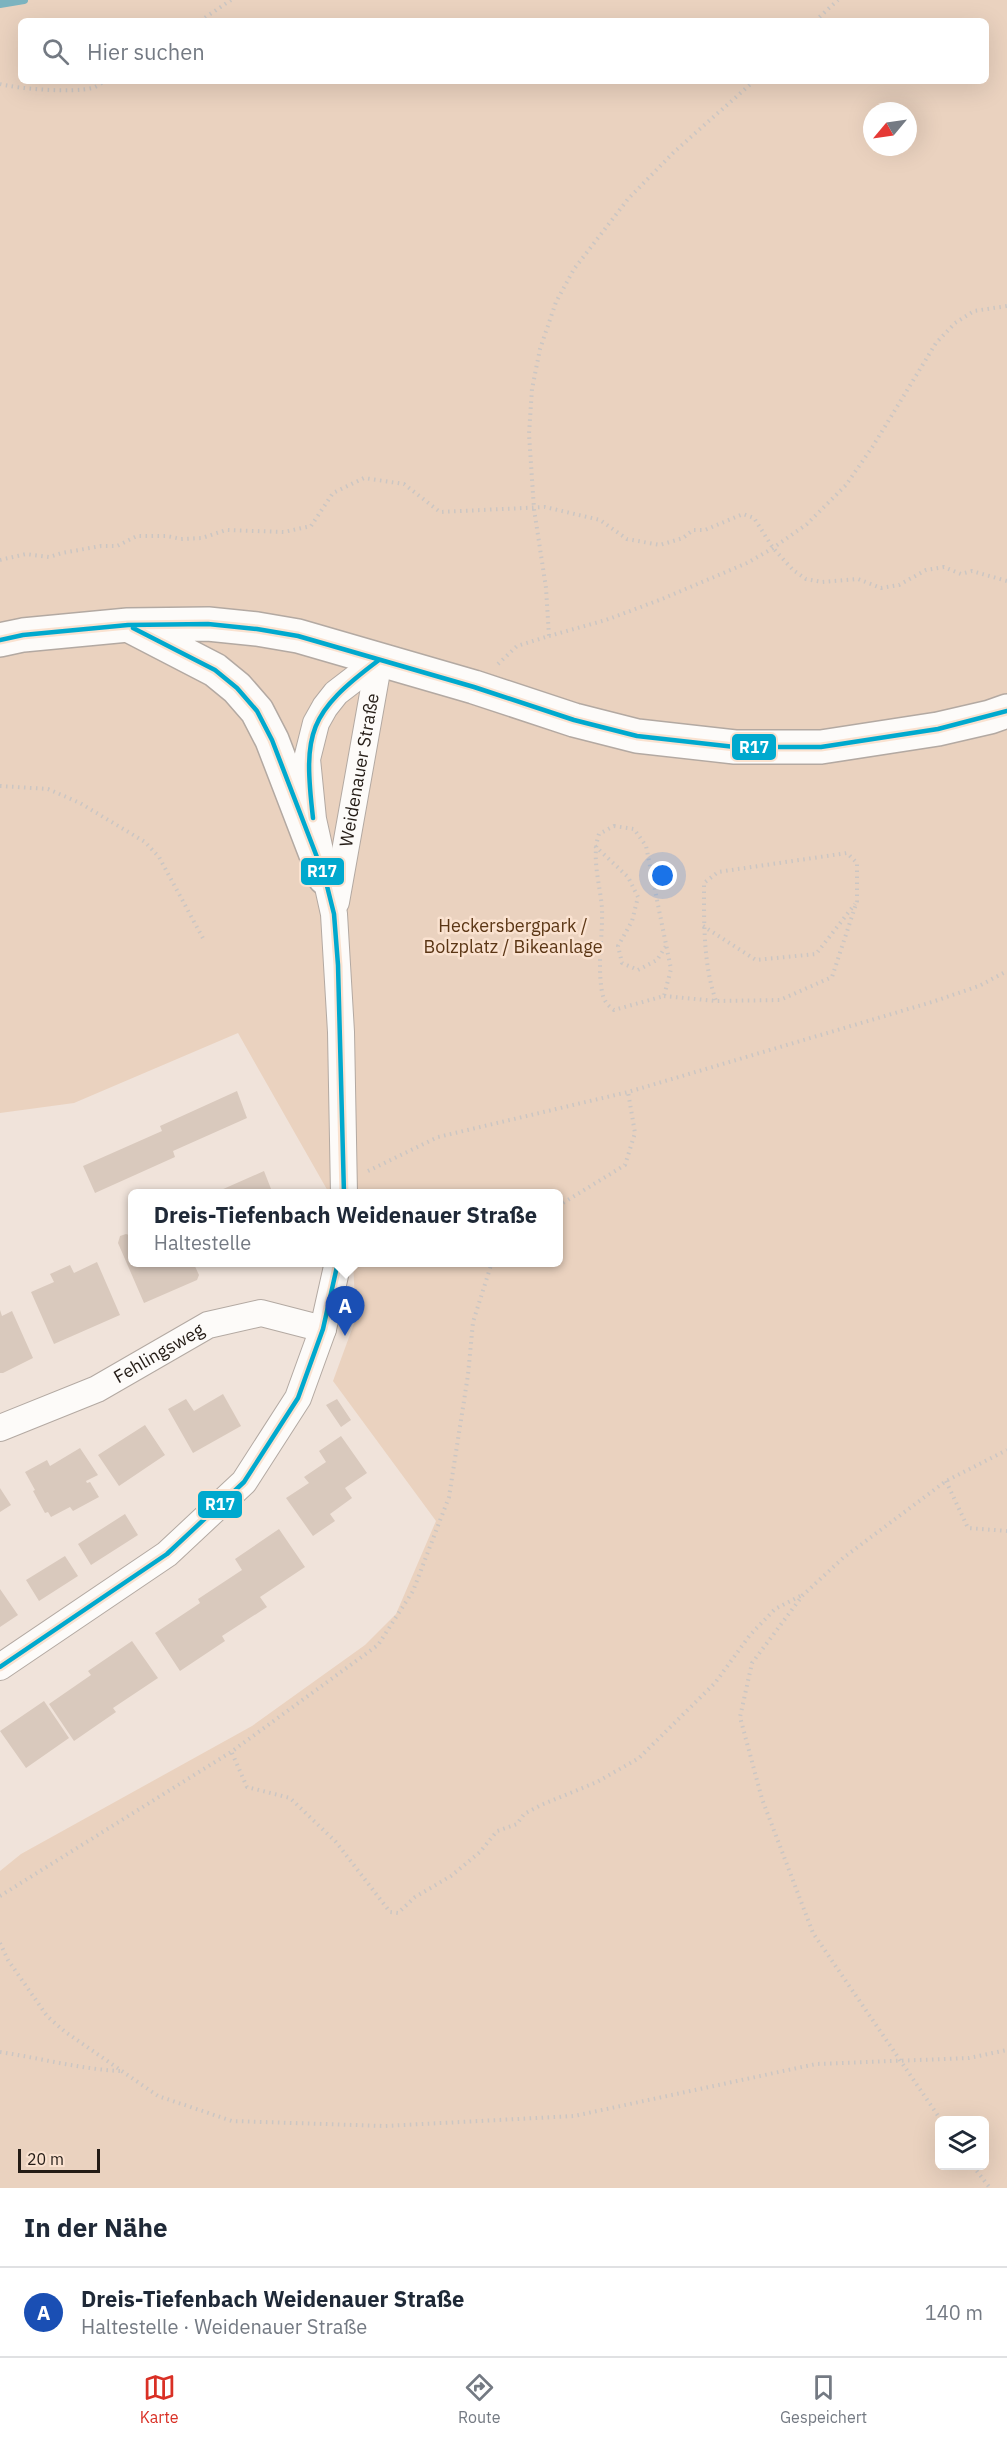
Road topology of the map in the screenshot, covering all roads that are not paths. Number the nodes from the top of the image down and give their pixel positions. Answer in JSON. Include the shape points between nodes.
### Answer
{"nodes":[{"id":1,"x":128,"y":625,"type":"junction"},
{"id":2,"x":0,"y":640,"type":"edge"},
{"id":3,"x":379,"y":660,"type":"junction"},
{"id":4,"x":1007,"y":711,"type":"edge"},
{"id":5,"x":326,"y":878,"type":"junction"},
{"id":6,"x":334,"y":914,"type":"junction"},
{"id":7,"x":344,"y":1188,"type":"edge"},
{"id":8,"x":337,"y":1267,"type":"edge"},
{"id":9,"x":323,"y":1329,"type":"junction"},
{"id":10,"x":0,"y":1428,"type":"edge"},
{"id":11,"x":0,"y":1667,"type":"edge"}],
"edges":[{"from":1,"to":2,"type":"street"},
{"from":1,"to":3,"type":"street","via":[[208,624],[257,629],[298,636]]},
{"from":1,"to":5,"type":"street","via":[[215,670],[257,711]]},
{"from":3,"to":4,"type":"street","via":[[637,736],[735,747],[821,747],[938,729]]},
{"from":3,"to":5,"type":"street","name":"Weidenauer Straße","via":[[336,693],[320,715],[310,741],[313,819]]},
{"from":3,"to":6,"type":"street","name":"Weidenauer Straße"},
{"from":5,"to":6,"type":"street","name":"Weidenauer Straße"},
{"from":6,"to":7,"type":"street","name":"Weidenauer Straße"},
{"from":8,"to":9,"type":"street"},
{"from":9,"to":10,"type":"street","name":"Fehlingsweg","via":[[261,1313],[208,1325],[97,1389]]},
{"from":9,"to":11,"type":"street","via":[[298,1398],[244,1482],[167,1554]]}]}
